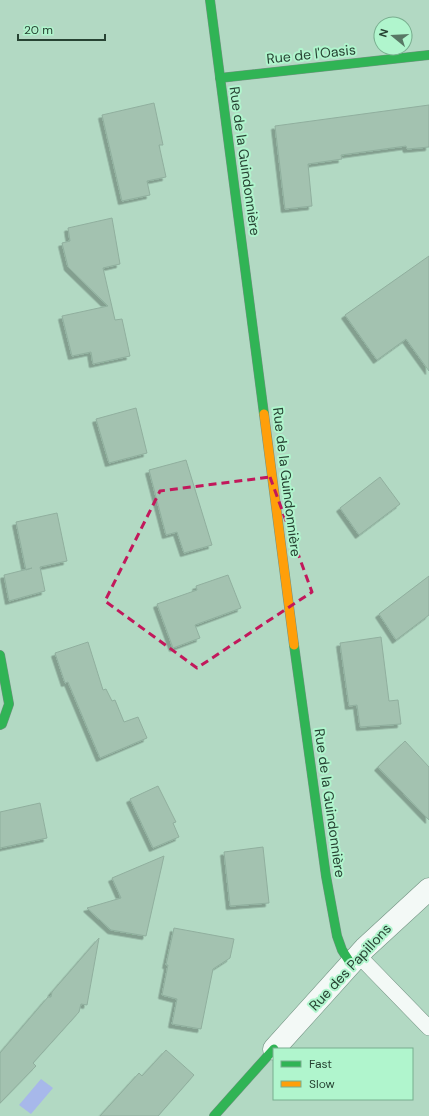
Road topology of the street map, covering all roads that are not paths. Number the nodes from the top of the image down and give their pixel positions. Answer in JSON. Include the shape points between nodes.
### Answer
{"nodes":[{"id":1,"x":210,"y":0,"type":"edge"},
{"id":2,"x":429,"y":55,"type":"edge"},
{"id":3,"x":220,"y":78,"type":"junction"},
{"id":4,"x":0,"y":655,"type":"edge"},
{"id":5,"x":0,"y":725,"type":"edge"},
{"id":6,"x":429,"y":889,"type":"edge"},
{"id":7,"x":355,"y":960,"type":"junction"},
{"id":8,"x":429,"y":1028,"type":"edge"},
{"id":9,"x":275,"y":1048,"type":"edge"},
{"id":10,"x":273,"y":1050,"type":"edge"},
{"id":11,"x":214,"y":1116,"type":"edge"}],
"edges":[{"from":1,"to":3,"type":"street","name":"Rue de la Guindonnière"},
{"from":2,"to":3,"type":"street","name":"Rue de l'Oasis"},
{"from":3,"to":7,"type":"street","name":"Rue de la Guindonnière","via":[[326,876],[337,936],[342,950]]},
{"from":4,"to":5,"type":"street","via":[[9,704]]},
{"from":6,"to":7,"type":"street","name":"Rue des Papillons"},
{"from":7,"to":8,"type":"lane"},
{"from":7,"to":9,"type":"street","name":"Rue des Papillons"},
{"from":10,"to":11,"type":"street","name":"Rue des Papillons"}]}
